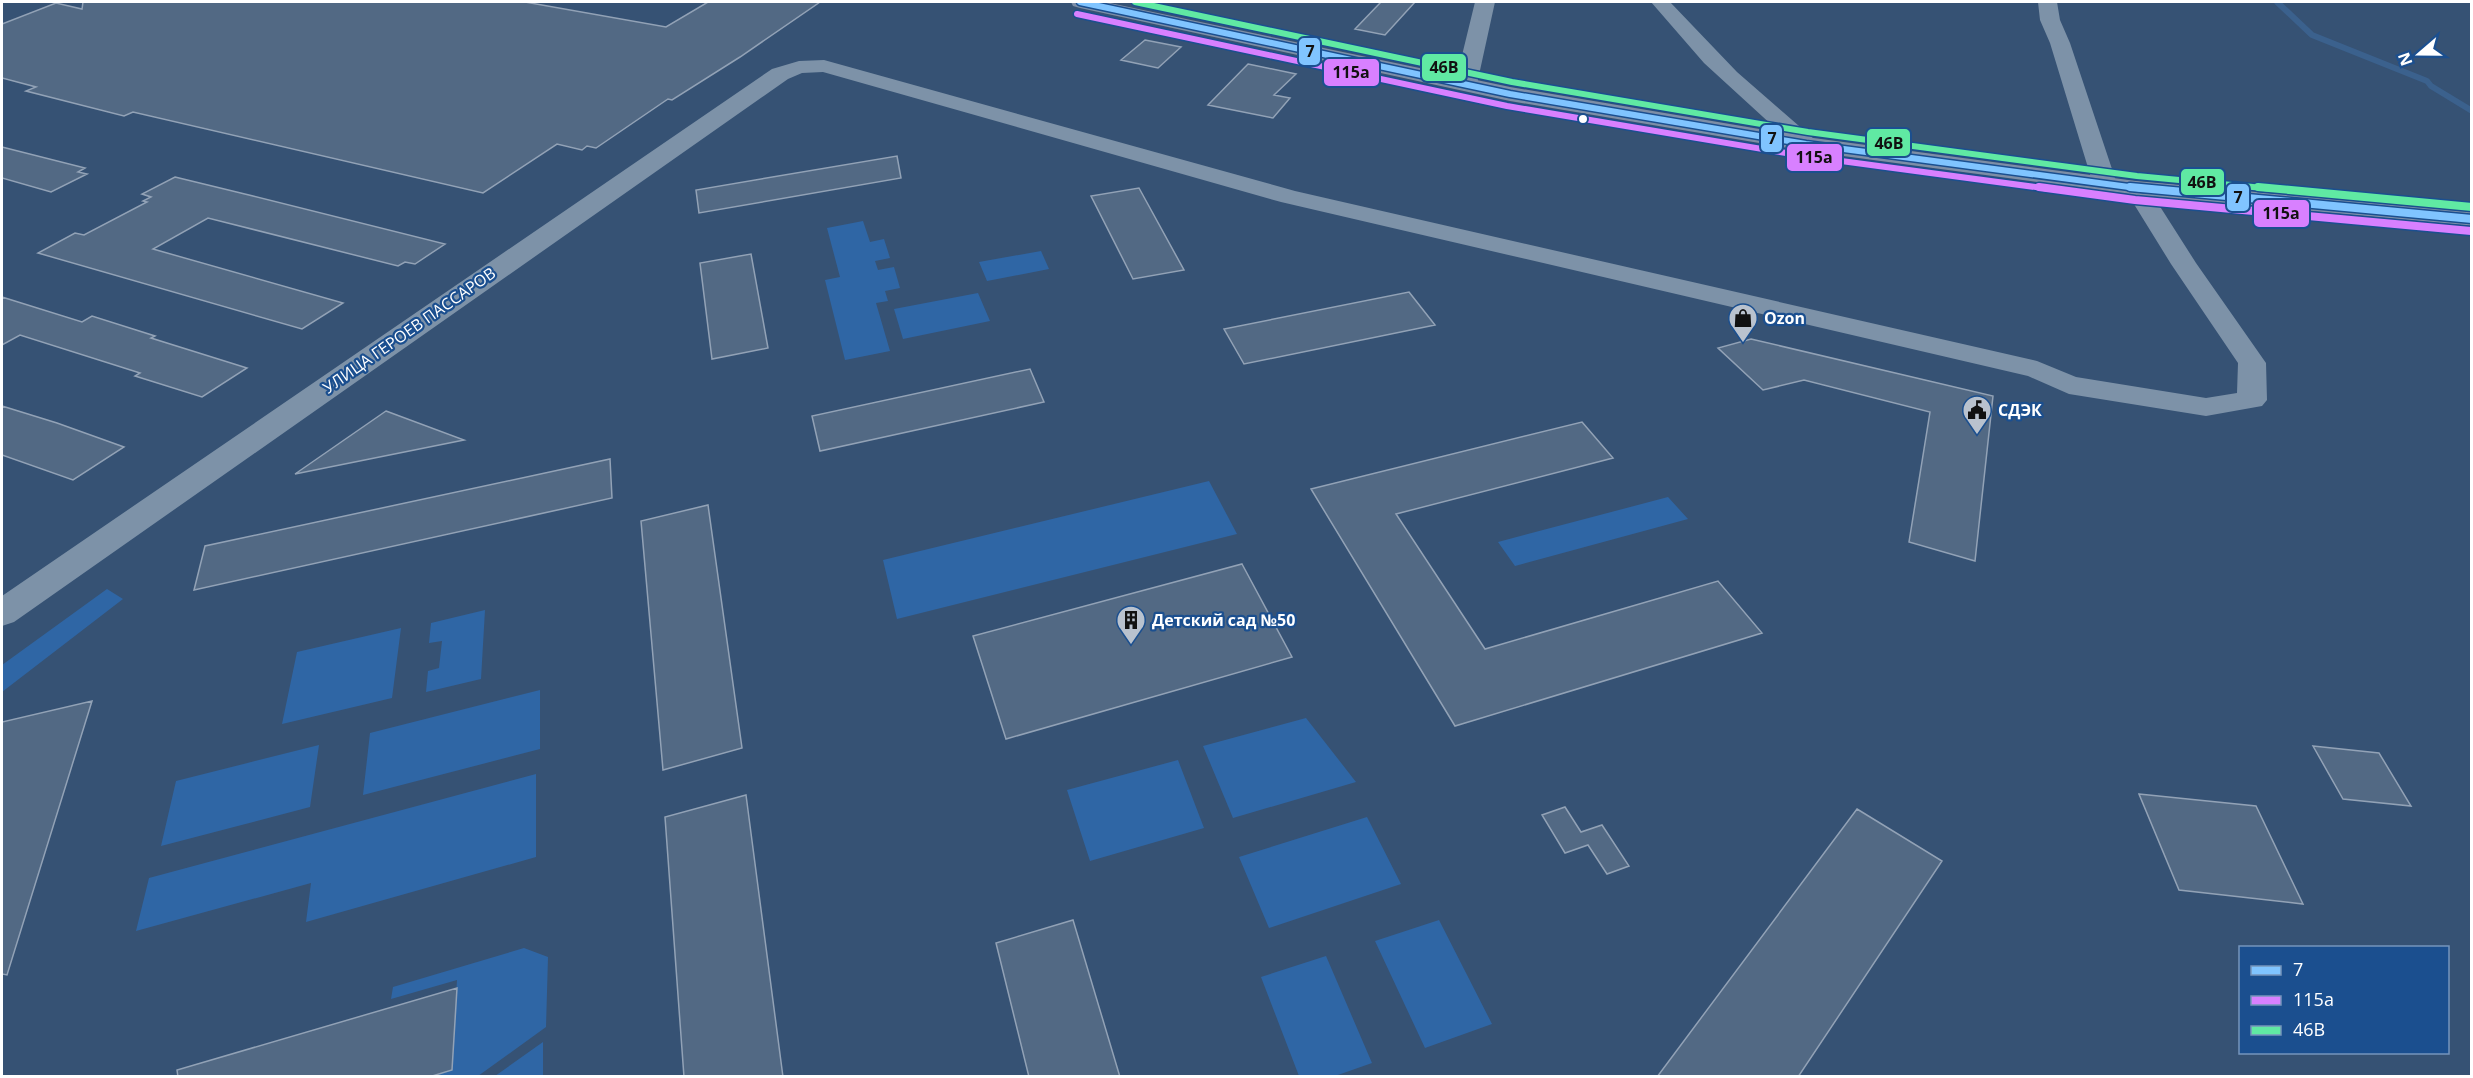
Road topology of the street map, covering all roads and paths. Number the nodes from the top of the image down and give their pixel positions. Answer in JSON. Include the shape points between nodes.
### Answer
{"nodes":[{"id":1,"x":1084,"y":2,"type":"edge"},
{"id":2,"x":1485,"y":2,"type":"edge"},
{"id":3,"x":1660,"y":2,"type":"edge"},
{"id":4,"x":2047,"y":2,"type":"edge"},
{"id":5,"x":1466,"y":84,"type":"junction"},
{"id":6,"x":1806,"y":144,"type":"junction"},
{"id":7,"x":2106,"y":184,"type":"junction"},
{"id":8,"x":2136,"y":188,"type":"junction"},
{"id":9,"x":2472,"y":219,"type":"edge"},
{"id":10,"x":2,"y":613,"type":"edge"}],
"edges":[{"from":1,"to":5,"type":"main road"},
{"from":2,"to":5,"type":"street"},
{"from":3,"to":6,"type":"street","via":[[1720,68]]},
{"from":4,"to":7,"type":"street"},
{"from":5,"to":6,"type":"main road"},
{"from":6,"to":7,"type":"main road"},
{"from":7,"to":8,"type":"main road"},
{"from":8,"to":9,"type":"main road"},
{"from":8,"to":10,"type":"street","name":"УЛИЦА ГЕРОЕВ ПАССАРОВ","via":[[2252,363],[2252,400],[2206,407],[2069,385],[2037,370],[1290,197],[824,66],[800,67],[780,74]]}]}
